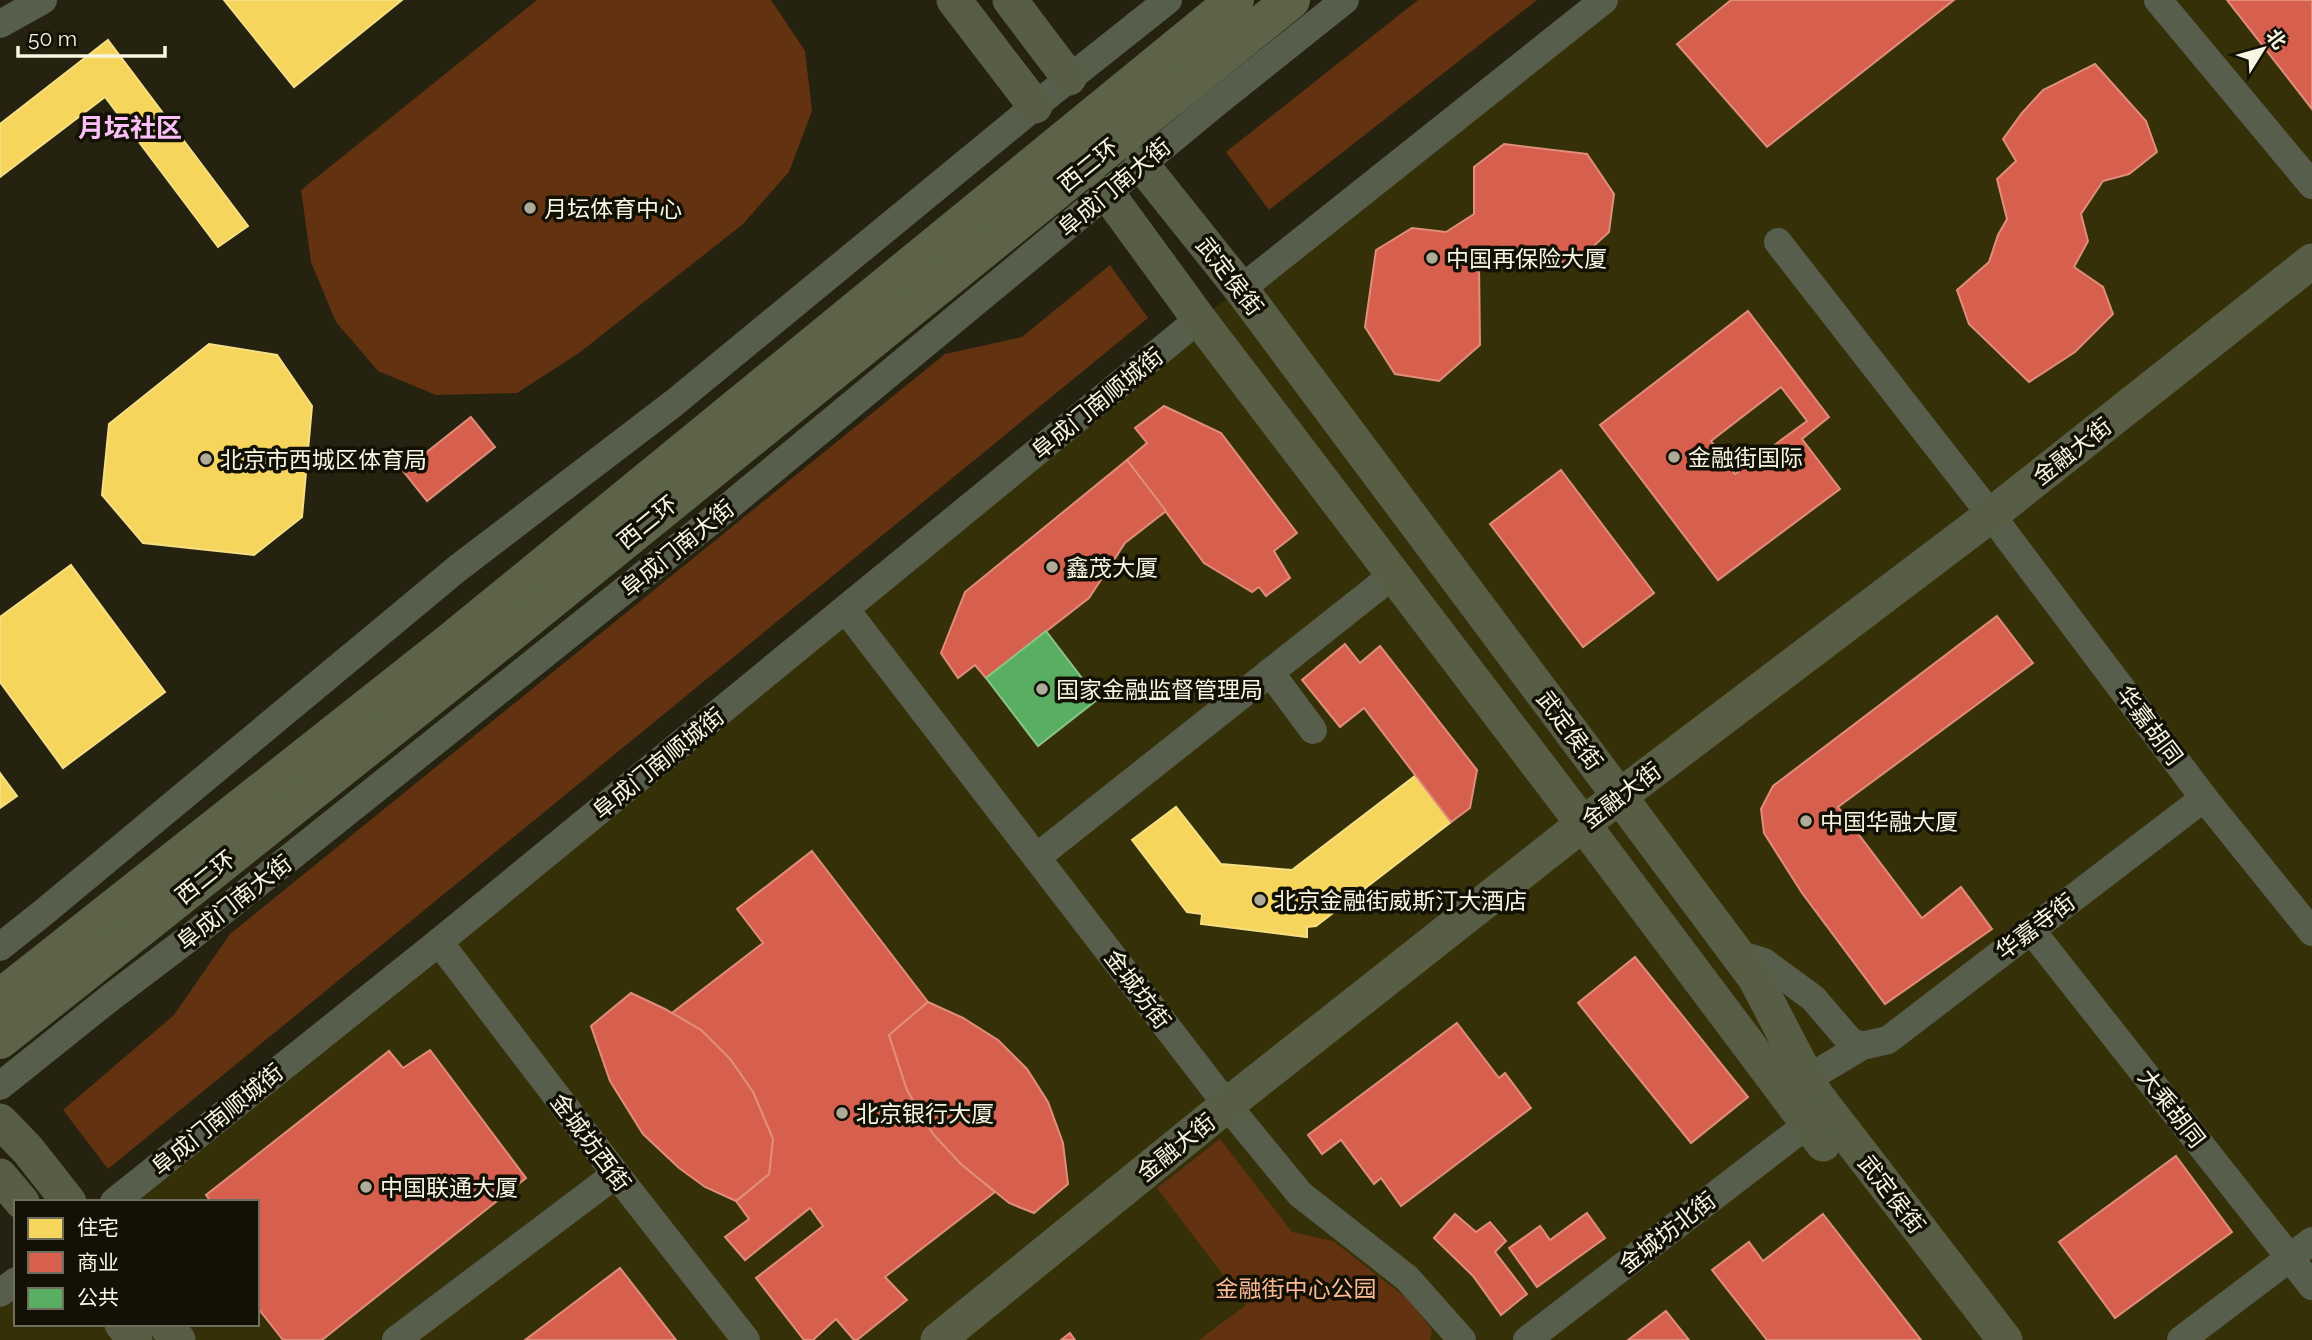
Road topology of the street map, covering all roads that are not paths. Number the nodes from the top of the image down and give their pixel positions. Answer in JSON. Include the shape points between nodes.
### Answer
{"nodes":[{"id":1,"x":43,"y":0,"type":"edge"},
{"id":2,"x":954,"y":0,"type":"edge"},
{"id":3,"x":1010,"y":0,"type":"edge"},
{"id":4,"x":1235,"y":0,"type":"edge"},
{"id":5,"x":1291,"y":0,"type":"edge"},
{"id":6,"x":1345,"y":0,"type":"edge"},
{"id":7,"x":1604,"y":0,"type":"edge"},
{"id":8,"x":2158,"y":0,"type":"edge"},
{"id":9,"x":1157,"y":9,"type":"edge"},
{"id":10,"x":0,"y":24,"type":"edge"},
{"id":11,"x":1069,"y":78,"type":"junction"},
{"id":12,"x":1216,"y":103,"type":"junction"},
{"id":13,"x":1035,"y":106,"type":"junction"},
{"id":14,"x":1142,"y":165,"type":"junction"},
{"id":15,"x":2312,"y":185,"type":"edge"},
{"id":16,"x":1107,"y":193,"type":"junction"},
{"id":17,"x":1778,"y":243,"type":"dead end"},
{"id":18,"x":2312,"y":261,"type":"edge"},
{"id":19,"x":1241,"y":289,"type":"junction"},
{"id":20,"x":1199,"y":319,"type":"junction"},
{"id":21,"x":1991,"y":515,"type":"junction"},
{"id":22,"x":1393,"y":575,"type":"junction"},
{"id":23,"x":846,"y":610,"type":"junction"},
{"id":24,"x":1270,"y":673,"type":"junction"},
{"id":25,"x":1313,"y":730,"type":"dead end"},
{"id":26,"x":1619,"y":796,"type":"junction"},
{"id":27,"x":2204,"y":797,"type":"junction"},
{"id":28,"x":1583,"y":824,"type":"junction"},
{"id":29,"x":1037,"y":857,"type":"junction"},
{"id":30,"x":44,"y":912,"type":"junction"},
{"id":31,"x":2031,"y":930,"type":"junction"},
{"id":32,"x":2312,"y":932,"type":"edge"},
{"id":33,"x":439,"y":942,"type":"junction"},
{"id":34,"x":0,"y":947,"type":"edge"},
{"id":35,"x":1737,"y":954,"type":"junction"},
{"id":36,"x":78,"y":955,"type":"junction"},
{"id":37,"x":0,"y":998,"type":"edge"},
{"id":38,"x":110,"y":998,"type":"junction"},
{"id":39,"x":0,"y":1019,"type":"edge"},
{"id":40,"x":0,"y":1040,"type":"edge"},
{"id":41,"x":1862,"y":1046,"type":"junction"},
{"id":42,"x":1807,"y":1079,"type":"junction"},
{"id":43,"x":0,"y":1086,"type":"edge"},
{"id":44,"x":1227,"y":1105,"type":"junction"},
{"id":45,"x":0,"y":1121,"type":"edge"},
{"id":46,"x":1808,"y":1124,"type":"junction"},
{"id":47,"x":616,"y":1174,"type":"junction"},
{"id":48,"x":0,"y":1177,"type":"edge"},
{"id":49,"x":20,"y":1200,"type":"edge"},
{"id":50,"x":67,"y":1200,"type":"edge"},
{"id":51,"x":116,"y":1200,"type":"edge"},
{"id":52,"x":2301,"y":1250,"type":"edge"},
{"id":53,"x":2312,"y":1286,"type":"edge"},
{"id":54,"x":124,"y":1326,"type":"edge"},
{"id":55,"x":167,"y":1326,"type":"edge"},
{"id":56,"x":135,"y":1340,"type":"edge"},
{"id":57,"x":178,"y":1340,"type":"edge"},
{"id":58,"x":396,"y":1340,"type":"edge"},
{"id":59,"x":746,"y":1340,"type":"edge"},
{"id":60,"x":938,"y":1340,"type":"edge"},
{"id":61,"x":1462,"y":1340,"type":"edge"},
{"id":62,"x":1527,"y":1340,"type":"edge"},
{"id":63,"x":1975,"y":1340,"type":"edge"},
{"id":64,"x":2005,"y":1340,"type":"edge"},
{"id":65,"x":2181,"y":1340,"type":"edge"}],
"edges":[{"from":1,"to":10,"type":"street"},
{"from":2,"to":13,"type":"main road"},
{"from":3,"to":11,"type":"main road"},
{"from":4,"to":37,"type":"highway","name":"西二环","via":[[449,643]]},
{"from":5,"to":40,"type":"highway","name":"西二环"},
{"from":6,"to":12,"type":"street","name":"阜成门南大街"},
{"from":7,"to":19,"type":"street"},
{"from":8,"to":15,"type":"street"},
{"from":9,"to":11,"type":"street"},
{"from":9,"to":12,"type":"street"},
{"from":11,"to":13,"type":"street"},
{"from":11,"to":14,"type":"street"},
{"from":12,"to":14,"type":"street","name":"阜成门南大街"},
{"from":13,"to":16,"type":"street"},
{"from":13,"to":30,"type":"street","via":[[674,403],[458,568]]},
{"from":14,"to":16,"type":"street","name":"阜成门南大街"},
{"from":14,"to":19,"type":"main road","name":"武定侯街"},
{"from":16,"to":20,"type":"main road","name":"武定侯街"},
{"from":16,"to":38,"type":"street","name":"阜成门南大街","via":[[711,521]]},
{"from":17,"to":21,"type":"street","name":"华嘉胡同"},
{"from":18,"to":21,"type":"main road","name":"金融大街"},
{"from":19,"to":26,"type":"main road","name":"武定侯街"},
{"from":20,"to":22,"type":"main road","name":"武定侯街"},
{"from":20,"to":23,"type":"street","name":"阜成门南顺城街"},
{"from":21,"to":26,"type":"main road","name":"金融大街"},
{"from":21,"to":27,"type":"street","name":"华嘉胡同"},
{"from":22,"to":24,"type":"street"},
{"from":22,"to":28,"type":"main road","name":"武定侯街"},
{"from":23,"to":29,"type":"street","name":"金城坊街"},
{"from":23,"to":33,"type":"street","name":"阜成门南顺城街"},
{"from":24,"to":25,"type":"street"},
{"from":24,"to":29,"type":"street"},
{"from":26,"to":28,"type":"main road","name":"金融大街"},
{"from":26,"to":35,"type":"main road","name":"武定侯街"},
{"from":27,"to":31,"type":"street","name":"华嘉寺街"},
{"from":27,"to":32,"type":"street","name":"华嘉胡同"},
{"from":28,"to":44,"type":"main road","name":"金融大街"},
{"from":28,"to":46,"type":"main road","name":"武定侯街"},
{"from":29,"to":44,"type":"street","name":"金城坊街"},
{"from":30,"to":34,"type":"street"},
{"from":30,"to":36,"type":"street"},
{"from":31,"to":41,"type":"street","name":"华嘉寺街","via":[[1888,1040]]},
{"from":31,"to":52,"type":"street","name":"大乘胡同"},
{"from":33,"to":47,"type":"street","name":"金城坊西街"},
{"from":33,"to":51,"type":"street","name":"阜成门南顺城街"},
{"from":35,"to":41,"type":"street","via":[[1764,962],[1813,998],[1850,1041]]},
{"from":35,"to":42,"type":"main road","name":"武定侯街","via":[[1755,978]]},
{"from":36,"to":38,"type":"street"},
{"from":36,"to":39,"type":"street"},
{"from":38,"to":43,"type":"street","name":"阜成门南大街"},
{"from":41,"to":42,"type":"street","name":"华嘉寺街"},
{"from":42,"to":64,"type":"main road","name":"武定侯街"},
{"from":44,"to":60,"type":"main road","name":"金融大街"},
{"from":44,"to":61,"type":"street","name":"金城坊街","via":[[1300,1194],[1407,1278]]},
{"from":45,"to":50,"type":"main road"},
{"from":46,"to":62,"type":"street","name":"金城坊北街"},
{"from":46,"to":63,"type":"main road","name":"武定侯街"},
{"from":47,"to":58,"type":"street"},
{"from":47,"to":59,"type":"street","name":"金城坊西街"},
{"from":48,"to":49,"type":"main road"},
{"from":52,"to":53,"type":"street","name":"大乘胡同"},
{"from":52,"to":65,"type":"street"},
{"from":54,"to":56,"type":"main road"},
{"from":55,"to":57,"type":"main road"}]}
